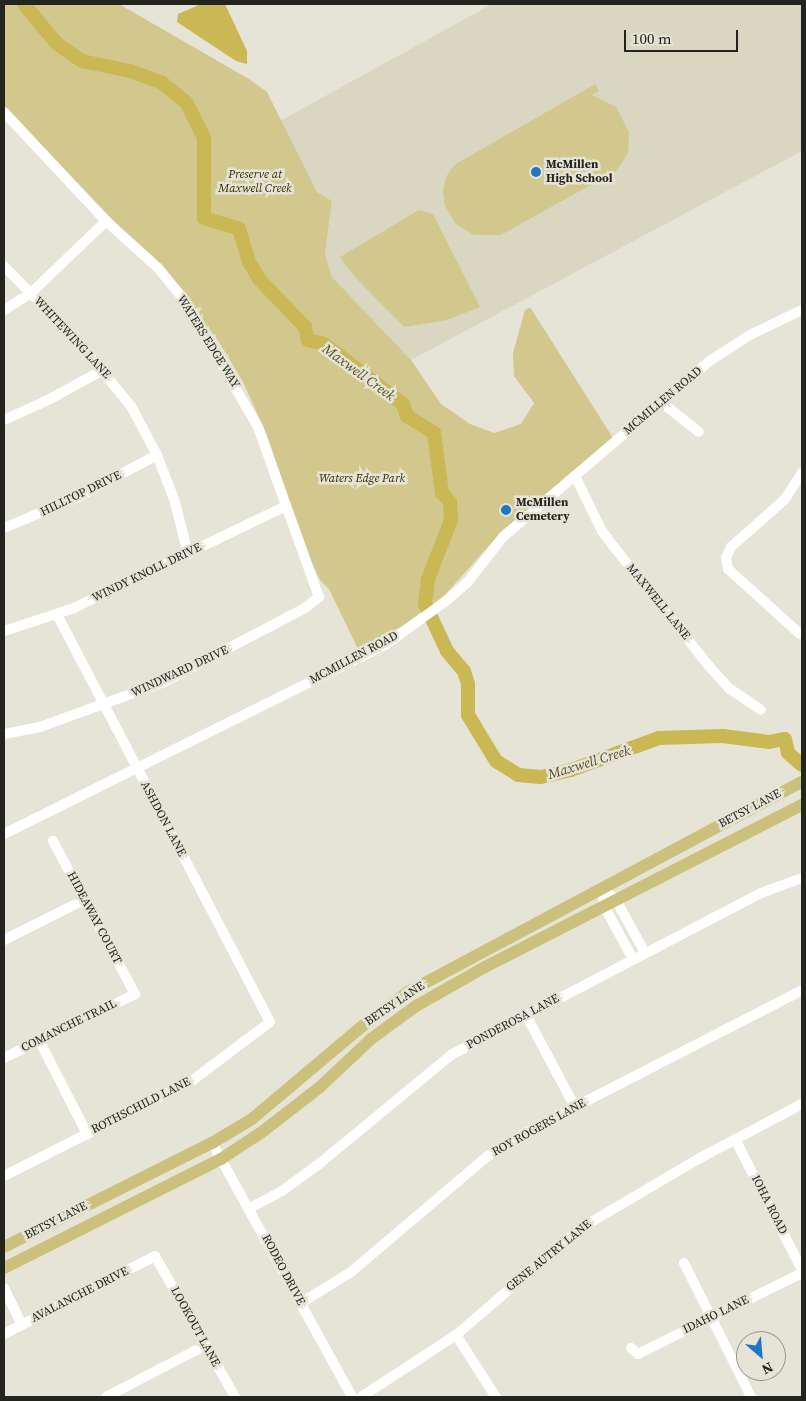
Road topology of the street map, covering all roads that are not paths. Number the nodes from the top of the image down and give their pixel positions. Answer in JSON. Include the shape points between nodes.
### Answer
{"nodes":[{"id":1,"x":4,"y":112,"type":"edge"},
{"id":2,"x":106,"y":222,"type":"junction"},
{"id":3,"x":4,"y":266,"type":"edge"},
{"id":4,"x":31,"y":293,"type":"junction"},
{"id":5,"x":4,"y":310,"type":"edge"},
{"id":6,"x":802,"y":310,"type":"edge"},
{"id":7,"x":103,"y":370,"type":"junction"},
{"id":8,"x":661,"y":402,"type":"junction"},
{"id":9,"x":4,"y":420,"type":"edge"},
{"id":10,"x":700,"y":432,"type":"dead end"},
{"id":11,"x":157,"y":455,"type":"junction"},
{"id":12,"x":802,"y":473,"type":"edge"},
{"id":13,"x":575,"y":476,"type":"junction"},
{"id":14,"x":286,"y":506,"type":"junction"},
{"id":15,"x":4,"y":528,"type":"edge"},
{"id":16,"x":188,"y":554,"type":"junction"},
{"id":17,"x":319,"y":597,"type":"joint"},
{"id":18,"x":58,"y":614,"type":"junction"},
{"id":19,"x":4,"y":631,"type":"edge"},
{"id":20,"x":800,"y":634,"type":"dead end"},
{"id":21,"x":103,"y":706,"type":"junction"},
{"id":22,"x":761,"y":710,"type":"dead end"},
{"id":23,"x":4,"y":734,"type":"edge"},
{"id":24,"x":136,"y":768,"type":"junction"},
{"id":25,"x":802,"y":782,"type":"edge"},
{"id":26,"x":799,"y":807,"type":"edge"},
{"id":27,"x":4,"y":834,"type":"edge"},
{"id":28,"x":53,"y":841,"type":"dead end"},
{"id":29,"x":802,"y":878,"type":"edge"},
{"id":30,"x":603,"y":889,"type":"junction"},
{"id":31,"x":84,"y":900,"type":"junction"},
{"id":32,"x":616,"y":900,"type":"junction"},
{"id":33,"x":604,"y":906,"type":"junction"},
{"id":34,"x":4,"y":940,"type":"edge"},
{"id":35,"x":645,"y":953,"type":"junction"},
{"id":36,"x":633,"y":960,"type":"junction"},
{"id":37,"x":802,"y":990,"type":"edge"},
{"id":38,"x":135,"y":994,"type":"joint"},
{"id":39,"x":526,"y":1015,"type":"junction"},
{"id":40,"x":270,"y":1022,"type":"joint"},
{"id":41,"x":39,"y":1040,"type":"junction"},
{"id":42,"x":4,"y":1058,"type":"edge"},
{"id":43,"x":802,"y":1104,"type":"edge"},
{"id":44,"x":575,"y":1107,"type":"junction"},
{"id":45,"x":87,"y":1134,"type":"junction"},
{"id":46,"x":735,"y":1139,"type":"junction"},
{"id":47,"x":212,"y":1143,"type":"junction"},
{"id":48,"x":221,"y":1159,"type":"junction"},
{"id":49,"x":4,"y":1176,"type":"edge"},
{"id":50,"x":250,"y":1208,"type":"junction"},
{"id":51,"x":4,"y":1248,"type":"edge"},
{"id":52,"x":155,"y":1256,"type":"joint"},
{"id":53,"x":684,"y":1263,"type":"dead end"},
{"id":54,"x":4,"y":1268,"type":"edge"},
{"id":55,"x":802,"y":1272,"type":"edge"},
{"id":56,"x":4,"y":1288,"type":"edge"},
{"id":57,"x":301,"y":1303,"type":"junction"},
{"id":58,"x":711,"y":1318,"type":"junction"},
{"id":59,"x":22,"y":1325,"type":"junction"},
{"id":60,"x":4,"y":1334,"type":"edge"},
{"id":61,"x":456,"y":1335,"type":"junction"},
{"id":62,"x":206,"y":1345,"type":"junction"},
{"id":63,"x":631,"y":1348,"type":"dead end"},
{"id":64,"x":106,"y":1397,"type":"edge"},
{"id":65,"x":235,"y":1397,"type":"edge"},
{"id":66,"x":352,"y":1397,"type":"edge"},
{"id":67,"x":361,"y":1397,"type":"edge"},
{"id":68,"x":496,"y":1397,"type":"edge"},
{"id":69,"x":751,"y":1397,"type":"edge"}],
"edges":[{"from":1,"to":2,"type":"street","name":"WATERS EDGE WAY"},
{"from":2,"to":4,"type":"street"},
{"from":2,"to":14,"type":"street","name":"WATERS EDGE WAY","via":[[158,268],[186,302],[258,427]]},
{"from":3,"to":4,"type":"street","name":"WHITEWING LANE"},
{"from":4,"to":5,"type":"street"},
{"from":4,"to":7,"type":"street","name":"WHITEWING LANE"},
{"from":6,"to":8,"type":"street","name":"MCMILLEN ROAD","via":[[750,335],[711,360]]},
{"from":7,"to":9,"type":"street"},
{"from":7,"to":11,"type":"street","name":"WHITEWING LANE","via":[[131,406]]},
{"from":8,"to":10,"type":"street"},
{"from":8,"to":13,"type":"street","name":"MCMILLEN ROAD"},
{"from":11,"to":15,"type":"street","name":"HILLTOP DRIVE","via":[[78,497]]},
{"from":11,"to":16,"type":"street","name":"WHITEWING LANE","via":[[175,502]]},
{"from":12,"to":20,"type":"street","via":[[786,498],[731,547],[726,558],[728,569]]},
{"from":13,"to":22,"type":"street","name":"MAXWELL LANE","via":[[602,531],[614,547],[730,689]]},
{"from":13,"to":24,"type":"street","name":"MCMILLEN ROAD","via":[[503,537],[467,582],[446,601],[388,643]]},
{"from":14,"to":16,"type":"street","name":"WINDY KNOLL DRIVE"},
{"from":14,"to":17,"type":"street","name":"WATERS EDGE WAY"},
{"from":16,"to":18,"type":"street","name":"WINDY KNOLL DRIVE"},
{"from":17,"to":21,"type":"street","name":"WINDWARD DRIVE","via":[[296,613],[164,682]]},
{"from":18,"to":19,"type":"street","name":"WINDY KNOLL DRIVE"},
{"from":18,"to":21,"type":"street","name":"ASHDON LANE"},
{"from":21,"to":23,"type":"street","name":"WINDWARD DRIVE","via":[[40,727]]},
{"from":21,"to":24,"type":"street","name":"ASHDON LANE"},
{"from":24,"to":27,"type":"street","name":"MCMILLEN ROAD"},
{"from":24,"to":40,"type":"street","name":"ASHDON LANE"},
{"from":25,"to":30,"type":"main road","name":"BETSY LANE"},
{"from":26,"to":32,"type":"main road","name":"BETSY LANE"},
{"from":28,"to":31,"type":"street","name":"HIDEAWAY COURT"},
{"from":29,"to":35,"type":"street","name":"PONDEROSA LANE","via":[[761,893]]},
{"from":30,"to":32,"type":"street"},
{"from":30,"to":33,"type":"street"},
{"from":30,"to":47,"type":"main road","name":"BETSY LANE","via":[[408,992],[252,1119]]},
{"from":31,"to":34,"type":"street"},
{"from":31,"to":38,"type":"street","name":"HIDEAWAY COURT"},
{"from":32,"to":33,"type":"main road","name":"BETSY LANE"},
{"from":32,"to":35,"type":"street"},
{"from":33,"to":36,"type":"street"},
{"from":33,"to":48,"type":"main road","name":"BETSY LANE","via":[[416,1006],[371,1039],[291,1110]]},
{"from":35,"to":36,"type":"street","name":"PONDEROSA LANE"},
{"from":36,"to":39,"type":"street","name":"PONDEROSA LANE"},
{"from":37,"to":44,"type":"street","name":"ROY ROGERS LANE"},
{"from":38,"to":41,"type":"street","name":"COMANCHE TRAIL"},
{"from":39,"to":44,"type":"street"},
{"from":39,"to":50,"type":"street","name":"PONDEROSA LANE","via":[[451,1054],[319,1164],[282,1192]]},
{"from":40,"to":45,"type":"street","name":"ROTHSCHILD LANE","via":[[193,1080]]},
{"from":41,"to":42,"type":"street","name":"COMANCHE TRAIL"},
{"from":41,"to":45,"type":"street"},
{"from":43,"to":46,"type":"street","name":"GENE AUTRY LANE"},
{"from":44,"to":57,"type":"street","name":"ROY ROGERS LANE","via":[[489,1155],[351,1272]]},
{"from":45,"to":49,"type":"street","name":"ROTHSCHILD LANE"},
{"from":46,"to":55,"type":"street","name":"IOHA ROAD"},
{"from":46,"to":61,"type":"street","name":"GENE AUTRY LANE","via":[[581,1228]]},
{"from":47,"to":48,"type":"street","name":"RODEO DRIVE"},
{"from":47,"to":51,"type":"main road","name":"BETSY LANE"},
{"from":48,"to":50,"type":"street","name":"RODEO DRIVE"},
{"from":48,"to":54,"type":"main road","name":"BETSY LANE"},
{"from":50,"to":57,"type":"street","name":"RODEO DRIVE"},
{"from":52,"to":59,"type":"street","name":"AVALANCHE DRIVE"},
{"from":52,"to":62,"type":"street","name":"LOOKOUT LANE"},
{"from":53,"to":58,"type":"street"},
{"from":55,"to":58,"type":"street","name":"IDAHO LANE"},
{"from":56,"to":59,"type":"street"},
{"from":57,"to":66,"type":"street","name":"RODEO DRIVE"},
{"from":58,"to":63,"type":"street","name":"IDAHO LANE","via":[[638,1354]]},
{"from":58,"to":69,"type":"street"},
{"from":59,"to":60,"type":"street","name":"AVALANCHE DRIVE"},
{"from":61,"to":67,"type":"street","name":"GENE AUTRY LANE"},
{"from":61,"to":68,"type":"street"},
{"from":62,"to":64,"type":"street"},
{"from":62,"to":65,"type":"street","name":"LOOKOUT LANE"}]}
